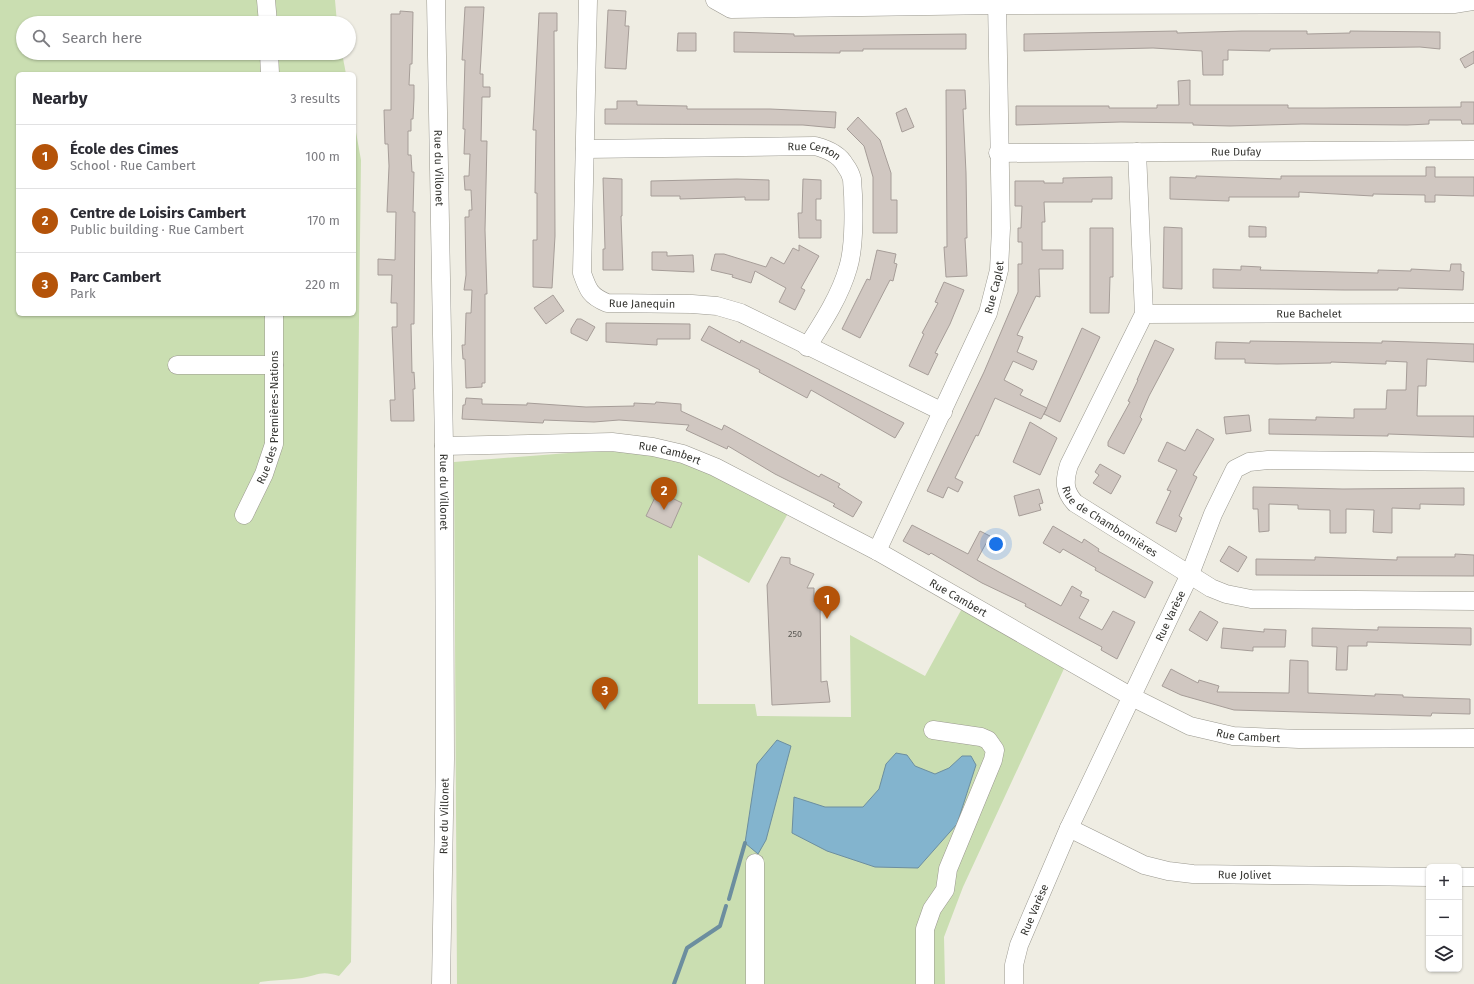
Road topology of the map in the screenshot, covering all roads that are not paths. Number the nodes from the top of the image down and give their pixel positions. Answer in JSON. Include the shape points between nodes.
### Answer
{"nodes":[{"id":1,"x":266,"y":0,"type":"edge"},
{"id":2,"x":436,"y":0,"type":"edge"},
{"id":3,"x":588,"y":0,"type":"edge"},
{"id":4,"x":715,"y":0,"type":"edge"},
{"id":5,"x":1474,"y":1,"type":"edge"},
{"id":6,"x":997,"y":3,"type":"edge"},
{"id":7,"x":267,"y":16,"type":"edge"},
{"id":8,"x":269,"y":60,"type":"edge"},
{"id":9,"x":270,"y":72,"type":"edge"},
{"id":10,"x":585,"y":149,"type":"junction"},
{"id":11,"x":1474,"y":150,"type":"edge"},
{"id":12,"x":1137,"y":152,"type":"junction"},
{"id":13,"x":998,"y":154,"type":"junction"},
{"id":14,"x":1474,"y":313,"type":"edge"},
{"id":15,"x":1144,"y":314,"type":"junction"},
{"id":16,"x":274,"y":316,"type":"edge"},
{"id":17,"x":807,"y":347,"type":"junction"},
{"id":18,"x":177,"y":365,"type":"dead end"},
{"id":19,"x":274,"y":365,"type":"junction"},
{"id":20,"x":943,"y":412,"type":"junction"},
{"id":21,"x":444,"y":446,"type":"junction"},
{"id":22,"x":1474,"y":462,"type":"edge"},
{"id":23,"x":244,"y":515,"type":"dead end"},
{"id":24,"x":877,"y":551,"type":"junction"},
{"id":25,"x":1190,"y":574,"type":"junction"},
{"id":26,"x":1474,"y":601,"type":"edge"},
{"id":27,"x":1132,"y":697,"type":"junction"},
{"id":28,"x":933,"y":730,"type":"dead end"},
{"id":29,"x":1474,"y":738,"type":"edge"},
{"id":30,"x":1069,"y":828,"type":"junction"},
{"id":31,"x":755,"y":863,"type":"dead end"},
{"id":32,"x":1426,"y":877,"type":"edge"},
{"id":33,"x":1462,"y":877,"type":"edge"},
{"id":34,"x":1474,"y":877,"type":"edge"},
{"id":35,"x":441,"y":984,"type":"edge"},
{"id":36,"x":755,"y":984,"type":"edge"},
{"id":37,"x":925,"y":984,"type":"edge"},
{"id":38,"x":1014,"y":984,"type":"edge"}],
"edges":[{"from":1,"to":7,"type":"street"},
{"from":2,"to":21,"type":"street","name":"Rue du Villonet"},
{"from":3,"to":10,"type":"street","name":"Rue Janequin"},
{"from":4,"to":6,"type":"street","via":[[731,9]]},
{"from":5,"to":6,"type":"street","via":[[1454,4]]},
{"from":6,"to":13,"type":"street","name":"Rue Caplet"},
{"from":8,"to":9,"type":"street"},
{"from":10,"to":17,"type":"street","name":"Rue Janequin","via":[[582,274],[587,290],[596,298],[613,303],[717,306],[747,316]]},
{"from":10,"to":17,"type":"street","name":"Rue Certon","via":[[815,146],[835,154],[845,164],[852,177],[853,244],[848,268],[830,311]]},
{"from":11,"to":12,"type":"street","name":"Rue Dufay"},
{"from":12,"to":13,"type":"street","name":"Rue Dufay"},
{"from":12,"to":15,"type":"street","name":"Rue de Chambonnières"},
{"from":13,"to":20,"type":"street","name":"Rue Caplet","via":[[1001,228],[999,270],[988,313]]},
{"from":14,"to":15,"type":"street","name":"Rue Bachelet"},
{"from":15,"to":25,"type":"street","name":"Rue de Chambonnières","via":[[1069,465],[1065,478],[1066,487],[1075,503]]},
{"from":16,"to":19,"type":"street","name":"Rue des Premières-Nations"},
{"from":17,"to":20,"type":"street","name":"Rue Janequin"},
{"from":18,"to":19,"type":"street"},
{"from":19,"to":23,"type":"street","name":"Rue des Premières-Nations","via":[[274,444],[264,474]]},
{"from":20,"to":24,"type":"street","name":"Rue Caplet"},
{"from":21,"to":24,"type":"street","name":"Rue Cambert","via":[[612,442],[668,450],[715,467]]},
{"from":21,"to":35,"type":"street","name":"Rue du Villonet","via":[[445,759]]},
{"from":22,"to":25,"type":"street","name":"Rue Varèse","via":[[1249,462],[1235,469],[1213,514]]},
{"from":24,"to":27,"type":"street","name":"Rue Cambert"},
{"from":25,"to":26,"type":"street","name":"Rue de Chambonnières","via":[[1211,588],[1251,599]]},
{"from":25,"to":27,"type":"street","name":"Rue Varèse"},
{"from":27,"to":29,"type":"street","name":"Rue Cambert","via":[[1190,726],[1233,736],[1299,739]]},
{"from":27,"to":30,"type":"street","name":"Rue Varèse"},
{"from":28,"to":37,"type":"street","via":[[981,737],[988,740],[995,750],[948,869],[945,890],[932,910],[925,929]]},
{"from":30,"to":32,"type":"street","name":"Rue Jolivet","via":[[1144,864],[1168,871],[1193,874]]},
{"from":30,"to":38,"type":"street","name":"Rue Varèse","via":[[1019,945],[1014,965]]},
{"from":31,"to":36,"type":"street"},
{"from":33,"to":34,"type":"street"}]}
